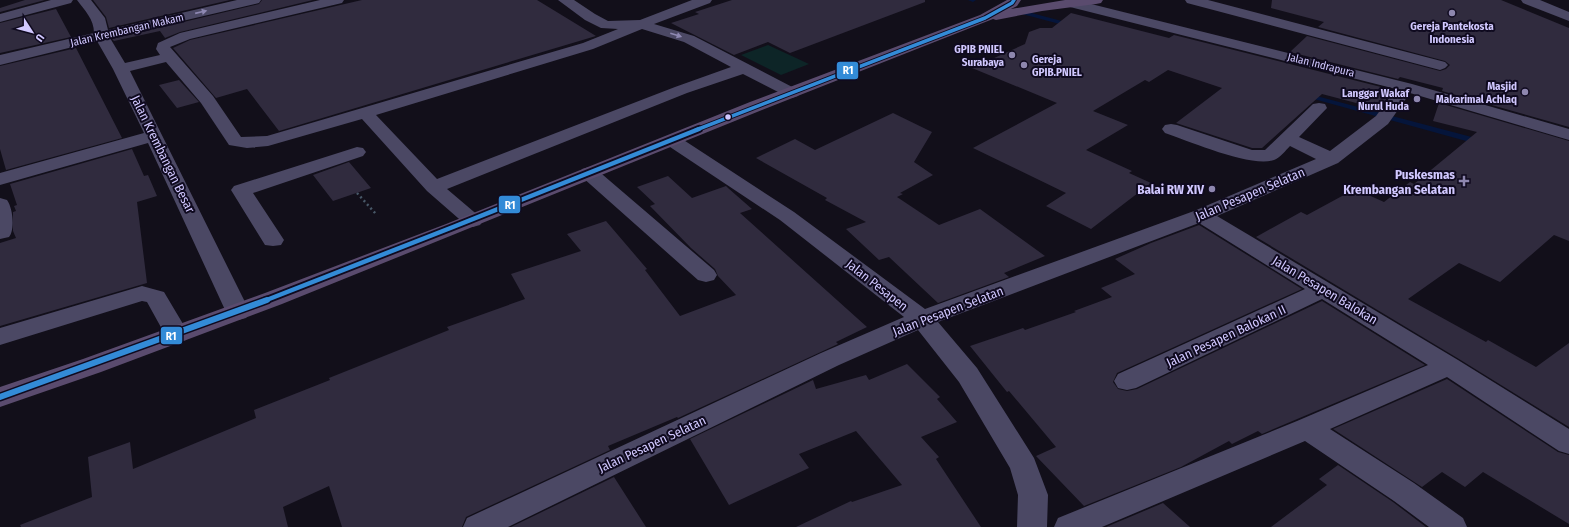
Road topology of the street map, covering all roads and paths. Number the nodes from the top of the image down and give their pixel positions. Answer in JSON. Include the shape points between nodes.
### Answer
{"nodes":[{"id":1,"x":66,"y":0,"type":"edge"},
{"id":2,"x":84,"y":0,"type":"edge"},
{"id":3,"x":254,"y":0,"type":"edge"},
{"id":4,"x":337,"y":0,"type":"edge"},
{"id":5,"x":670,"y":0,"type":"edge"},
{"id":6,"x":705,"y":0,"type":"edge"},
{"id":7,"x":1014,"y":0,"type":"edge"},
{"id":8,"x":1096,"y":0,"type":"edge"},
{"id":9,"x":1192,"y":0,"type":"edge"},
{"id":10,"x":1528,"y":0,"type":"edge"},
{"id":11,"x":587,"y":2,"type":"dead end"},
{"id":12,"x":569,"y":3,"type":"edge"},
{"id":13,"x":1070,"y":3,"type":"junction"},
{"id":14,"x":684,"y":7,"type":"junction"},
{"id":15,"x":1569,"y":17,"type":"edge"},
{"id":16,"x":0,"y":18,"type":"edge"},
{"id":17,"x":985,"y":18,"type":"junction"},
{"id":18,"x":1140,"y":20,"type":"junction"},
{"id":19,"x":638,"y":24,"type":"junction"},
{"id":20,"x":1123,"y":32,"type":"dead end"},
{"id":21,"x":101,"y":36,"type":"junction"},
{"id":22,"x":170,"y":56,"type":"junction"},
{"id":23,"x":0,"y":60,"type":"edge"},
{"id":24,"x":1440,"y":65,"type":"dead end"},
{"id":25,"x":744,"y":68,"type":"junction"},
{"id":26,"x":121,"y":69,"type":"junction"},
{"id":27,"x":1406,"y":87,"type":"junction"},
{"id":28,"x":792,"y":93,"type":"junction"},
{"id":29,"x":1319,"y":108,"type":"dead end"},
{"id":30,"x":365,"y":113,"type":"junction"},
{"id":31,"x":1171,"y":129,"type":"dead end"},
{"id":32,"x":1569,"y":135,"type":"edge"},
{"id":33,"x":154,"y":136,"type":"junction"},
{"id":34,"x":1288,"y":138,"type":"junction"},
{"id":35,"x":673,"y":140,"type":"junction"},
{"id":36,"x":357,"y":152,"type":"dead end"},
{"id":37,"x":1331,"y":159,"type":"junction"},
{"id":38,"x":589,"y":173,"type":"junction"},
{"id":39,"x":0,"y":179,"type":"edge"},
{"id":40,"x":434,"y":187,"type":"junction"},
{"id":41,"x":356,"y":193,"type":"dead end"},
{"id":42,"x":0,"y":204,"type":"edge"},
{"id":43,"x":376,"y":214,"type":"dead end"},
{"id":44,"x":1201,"y":215,"type":"junction"},
{"id":45,"x":472,"y":221,"type":"junction"},
{"id":46,"x":2,"y":233,"type":"dead end"},
{"id":47,"x":273,"y":240,"type":"dead end"},
{"id":48,"x":706,"y":276,"type":"dead end"},
{"id":49,"x":1324,"y":289,"type":"junction"},
{"id":50,"x":238,"y":312,"type":"junction"},
{"id":51,"x":922,"y":319,"type":"junction"},
{"id":52,"x":177,"y":334,"type":"junction"},
{"id":53,"x":0,"y":337,"type":"edge"},
{"id":54,"x":1449,"y":366,"type":"junction"},
{"id":55,"x":1128,"y":381,"type":"dead end"},
{"id":56,"x":0,"y":396,"type":"edge"},
{"id":57,"x":1307,"y":428,"type":"junction"},
{"id":58,"x":1569,"y":443,"type":"edge"},
{"id":59,"x":478,"y":527,"type":"edge"},
{"id":60,"x":1032,"y":527,"type":"edge"},
{"id":61,"x":1069,"y":527,"type":"edge"},
{"id":62,"x":1452,"y":527,"type":"edge"}],
"edges":[{"from":1,"to":16,"type":"street"},
{"from":2,"to":21,"type":"street","name":"Jalan Krembangan Besar","via":[[98,18]]},
{"from":21,"to":3,"type":"street","name":"Jalan Krembangan Makam","one_way":true},
{"from":4,"to":22,"type":"street","via":[[176,39],[163,46]]},
{"from":5,"to":14,"type":"street"},
{"from":6,"to":14,"type":"street"},
{"from":7,"to":17,"type":"main road"},
{"from":8,"to":13,"type":"main road"},
{"from":9,"to":24,"type":"street"},
{"from":10,"to":15,"type":"street"},
{"from":11,"to":12,"type":"street"},
{"from":12,"to":19,"type":"street","via":[[606,25]]},
{"from":13,"to":17,"type":"main road"},
{"from":13,"to":18,"type":"street","name":"Jalan Indrapura"},
{"from":14,"to":19,"type":"street"},
{"from":17,"to":28,"type":"main road"},
{"from":18,"to":20,"type":"street"},
{"from":18,"to":27,"type":"street","name":"Jalan Indrapura"},
{"from":19,"to":25,"type":"street","one_way":true,"via":[[689,39]]},
{"from":19,"to":30,"type":"street","via":[[558,55]]},
{"from":21,"to":23,"type":"street","name":"Jalan Krembangan Makam"},
{"from":21,"to":26,"type":"street","name":"Jalan Krembangan Besar"},
{"from":22,"to":26,"type":"street"},
{"from":22,"to":30,"type":"street","via":[[207,100],[235,141],[240,143],[287,136]]},
{"from":25,"to":28,"type":"street"},
{"from":25,"to":40,"type":"street","via":[[681,90]]},
{"from":26,"to":33,"type":"street","name":"Jalan Krembangan Besar"},
{"from":27,"to":32,"type":"street","name":"Jalan Indrapura"},
{"from":27,"to":37,"type":"street","name":"Jalan Pesapen Selatan","via":[[1386,114]]},
{"from":28,"to":35,"type":"main road"},
{"from":29,"to":34,"type":"street"},
{"from":30,"to":40,"type":"street"},
{"from":31,"to":34,"type":"street","via":[[1250,156],[1262,157],[1270,156]]},
{"from":33,"to":39,"type":"street"},
{"from":33,"to":50,"type":"street","name":"Jalan Krembangan Besar"},
{"from":34,"to":37,"type":"street"},
{"from":35,"to":38,"type":"main road"},
{"from":35,"to":51,"type":"street","name":"Jalan Pesapen","via":[[787,216]]},
{"from":36,"to":47,"type":"street","via":[[240,190]]},
{"from":37,"to":44,"type":"street","name":"Jalan Pesapen Selatan"},
{"from":38,"to":45,"type":"main road"},
{"from":38,"to":48,"type":"street"},
{"from":40,"to":45,"type":"street"},
{"from":41,"to":43,"type":"path"},
{"from":42,"to":46,"type":"street"},
{"from":44,"to":49,"type":"street","name":"Jalan Pesapen Balokan"},
{"from":44,"to":51,"type":"street","name":"Jalan Pesapen Selatan"},
{"from":45,"to":50,"type":"main road"},
{"from":49,"to":54,"type":"street","name":"Jalan Pesapen Balokan"},
{"from":49,"to":55,"type":"street","name":"Jalan Pesapen Balokan II"},
{"from":50,"to":52,"type":"main road"},
{"from":51,"to":59,"type":"street","name":"Jalan Pesapen Selatan","via":[[830,359]]},
{"from":51,"to":60,"type":"street","name":"Jalan Pesapen","via":[[968,375],[1024,466],[1033,495]]},
{"from":52,"to":53,"type":"street","via":[[156,297],[142,293]]},
{"from":52,"to":56,"type":"main road","via":[[113,359]]},
{"from":54,"to":57,"type":"street"},
{"from":54,"to":58,"type":"street","name":"Jalan Pesapen Balokan"},
{"from":57,"to":61,"type":"street"},
{"from":57,"to":62,"type":"street"}]}
